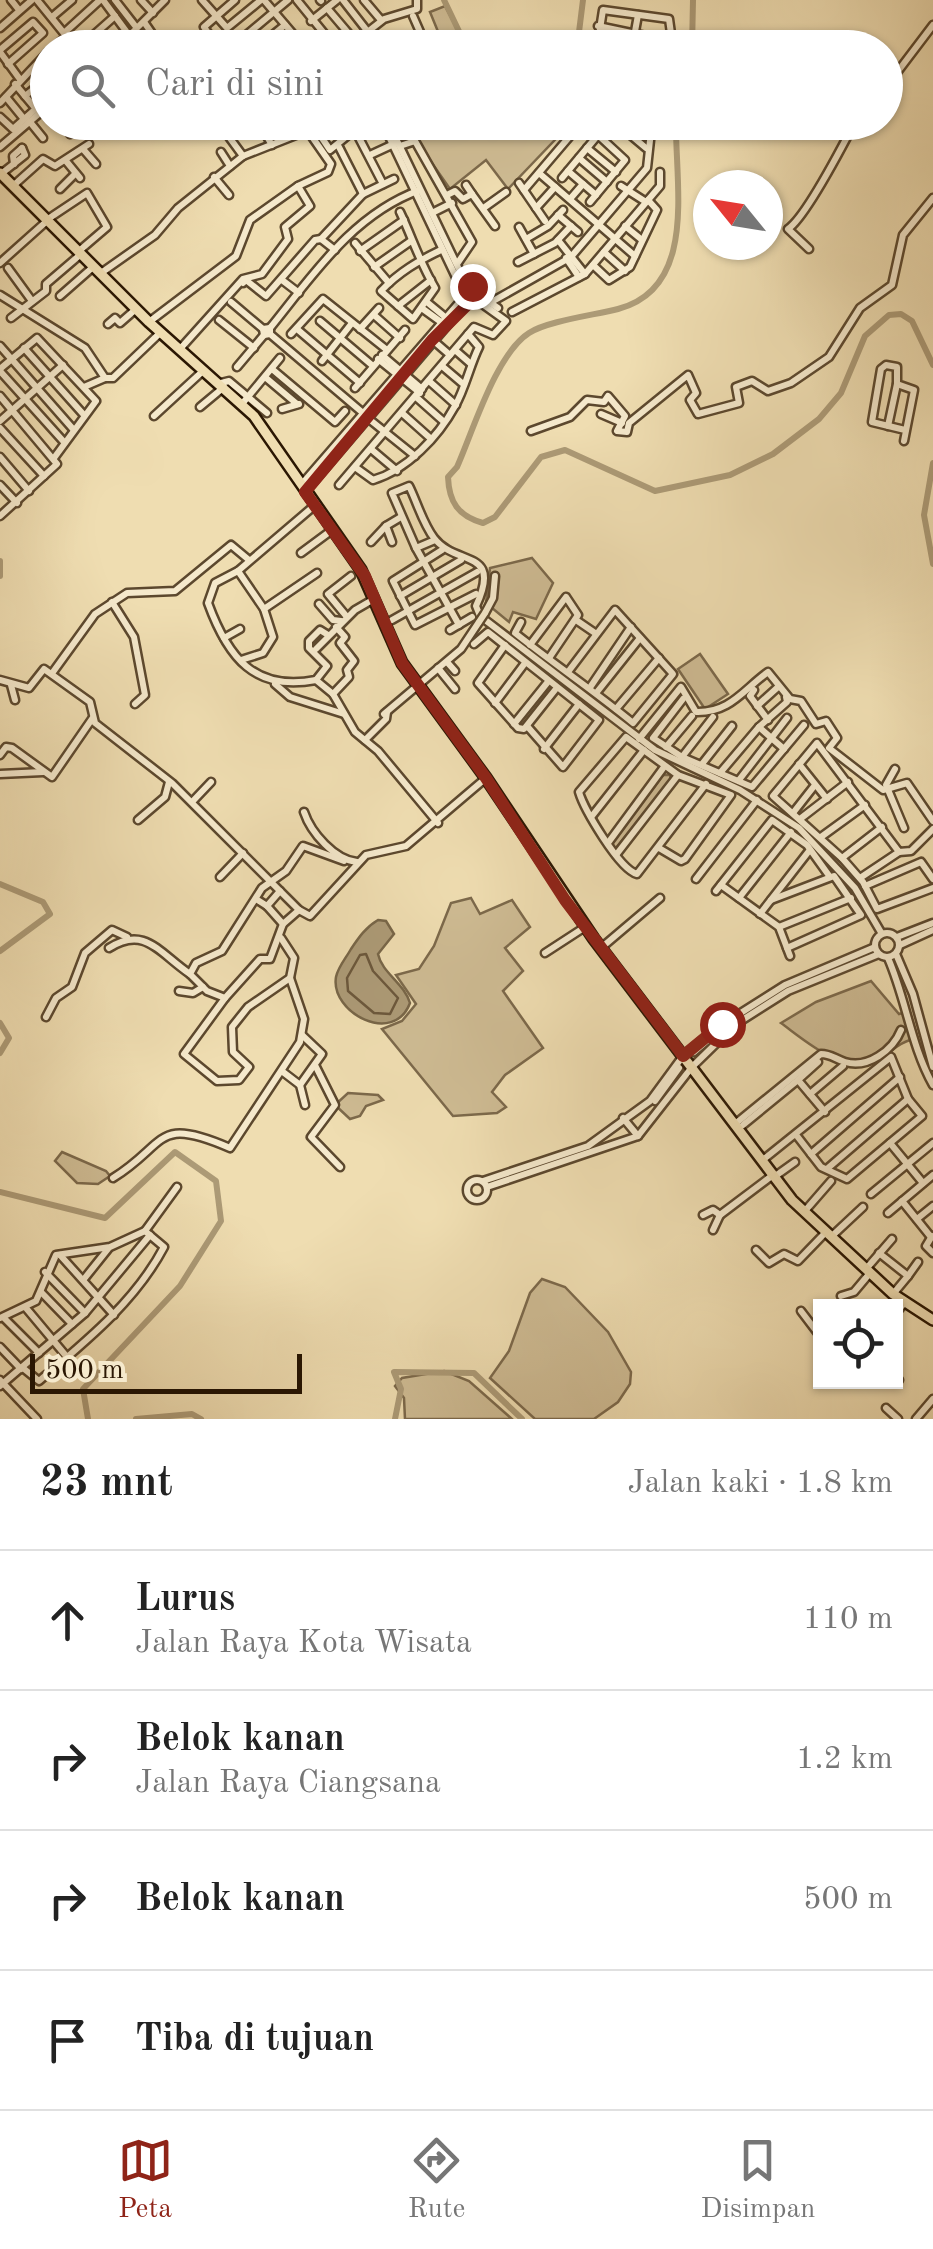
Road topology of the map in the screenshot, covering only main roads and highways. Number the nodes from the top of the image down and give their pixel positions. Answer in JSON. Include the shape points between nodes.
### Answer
{"nodes":[{"id":1,"x":1,"y":176,"type":"edge"},
{"id":2,"x":933,"y":1320,"type":"edge"}],
"edges":[{"from":1,"to":2,"type":"main road","via":[[150,322],[245,400],[375,598],[396,652],[585,927],[804,1212],[893,1294]]}]}
